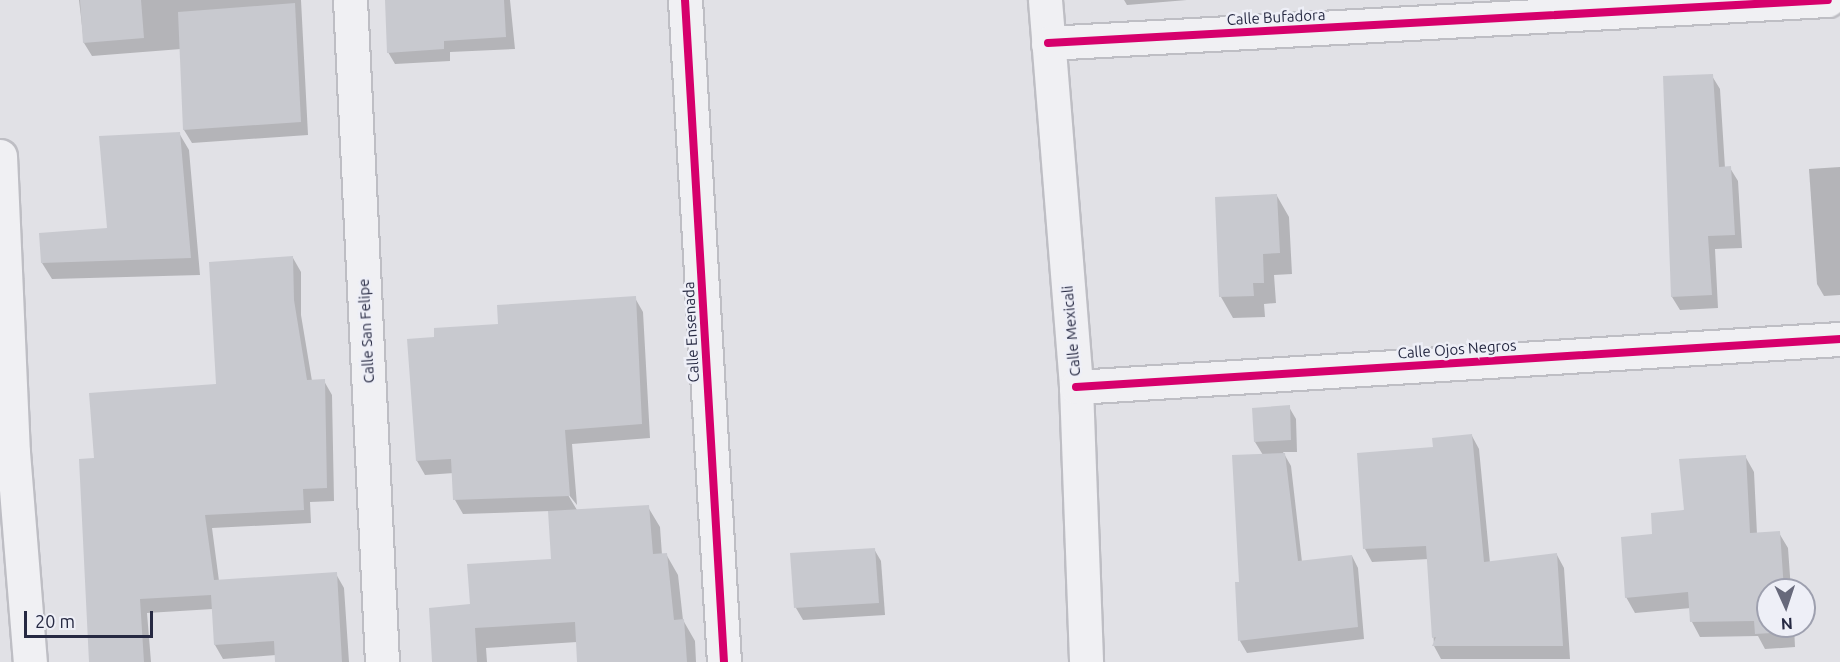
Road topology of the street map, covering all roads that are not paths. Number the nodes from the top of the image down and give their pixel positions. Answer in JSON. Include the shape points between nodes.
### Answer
{"nodes":[{"id":1,"x":350,"y":0,"type":"edge"},
{"id":2,"x":685,"y":0,"type":"edge"},
{"id":3,"x":1045,"y":0,"type":"edge"},
{"id":4,"x":1828,"y":0,"type":"edge"},
{"id":5,"x":1048,"y":43,"type":"junction"},
{"id":6,"x":0,"y":156,"type":"edge"},
{"id":7,"x":1840,"y":339,"type":"edge"},
{"id":8,"x":1076,"y":387,"type":"junction"},
{"id":9,"x":7,"y":452,"type":"edge"},
{"id":10,"x":30,"y":662,"type":"edge"},
{"id":11,"x":382,"y":662,"type":"edge"},
{"id":12,"x":724,"y":662,"type":"edge"},
{"id":13,"x":1086,"y":662,"type":"edge"}],
"edges":[{"from":1,"to":11,"type":"street","name":"Calle San Felipe"},
{"from":2,"to":12,"type":"street","name":"Calle Ensenada"},
{"from":3,"to":5,"type":"street","name":"Calle Mexicali"},
{"from":4,"to":5,"type":"street","name":"Calle Bufadora"},
{"from":5,"to":8,"type":"street","name":"Calle Mexicali"},
{"from":6,"to":9,"type":"street"},
{"from":7,"to":8,"type":"street","name":"Calle Ojos Negros"},
{"from":8,"to":13,"type":"street","name":"Calle Mexicali"},
{"from":9,"to":10,"type":"street"}]}
